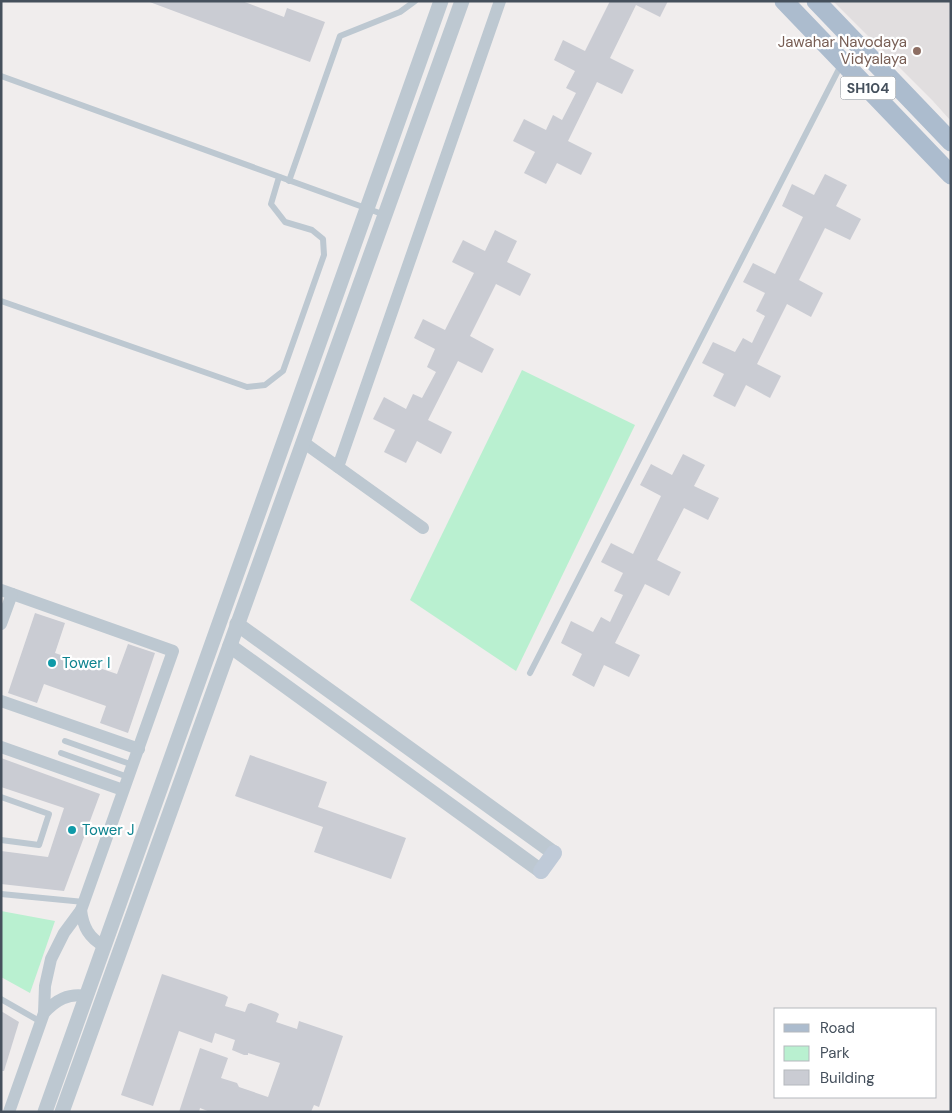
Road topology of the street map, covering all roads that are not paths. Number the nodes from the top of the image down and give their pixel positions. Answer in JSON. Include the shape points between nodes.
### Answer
{"nodes":[{"id":1,"x":415,"y":1,"type":"edge"},
{"id":2,"x":441,"y":1,"type":"edge"},
{"id":3,"x":462,"y":1,"type":"edge"},
{"id":4,"x":500,"y":1,"type":"edge"},
{"id":5,"x":784,"y":1,"type":"edge"},
{"id":6,"x":816,"y":1,"type":"edge"},
{"id":7,"x":842,"y":62,"type":"junction"},
{"id":8,"x":1,"y":76,"type":"edge"},
{"id":9,"x":951,"y":142,"type":"edge"},
{"id":10,"x":951,"y":175,"type":"edge"},
{"id":11,"x":279,"y":178,"type":"junction"},
{"id":12,"x":289,"y":181,"type":"junction"},
{"id":13,"x":366,"y":209,"type":"junction"},
{"id":14,"x":385,"y":215,"type":"junction"},
{"id":15,"x":1,"y":301,"type":"edge"},
{"id":16,"x":303,"y":442,"type":"junction"},
{"id":17,"x":338,"y":467,"type":"junction"},
{"id":18,"x":422,"y":528,"type":"dead end"},
{"id":19,"x":7,"y":592,"type":"edge"},
{"id":20,"x":1,"y":624,"type":"edge"},
{"id":21,"x":237,"y":624,"type":"junction"},
{"id":22,"x":230,"y":646,"type":"junction"},
{"id":23,"x":530,"y":673,"type":"dead end"},
{"id":24,"x":1,"y":701,"type":"edge"},
{"id":25,"x":65,"y":741,"type":"dead end"},
{"id":26,"x":1,"y":747,"type":"edge"},
{"id":27,"x":139,"y":749,"type":"junction"},
{"id":28,"x":61,"y":753,"type":"dead end"},
{"id":29,"x":131,"y":771,"type":"junction"},
{"id":30,"x":123,"y":790,"type":"junction"},
{"id":31,"x":1,"y":797,"type":"edge"},
{"id":32,"x":1,"y":840,"type":"edge"},
{"id":33,"x":554,"y":853,"type":"joint"},
{"id":34,"x":541,"y":871,"type":"joint"},
{"id":35,"x":1,"y":894,"type":"edge"},
{"id":36,"x":82,"y":906,"type":"junction"},
{"id":37,"x":104,"y":946,"type":"junction"},
{"id":38,"x":86,"y":996,"type":"junction"},
{"id":39,"x":1,"y":999,"type":"edge"},
{"id":40,"x":43,"y":1018,"type":"junction"},
{"id":41,"x":9,"y":1112,"type":"edge"},
{"id":42,"x":45,"y":1112,"type":"edge"},
{"id":43,"x":62,"y":1112,"type":"edge"}],
"edges":[{"from":1,"to":12,"type":"lane","via":[[400,12],[340,36]]},
{"from":2,"to":13,"type":"street"},
{"from":3,"to":14,"type":"street"},
{"from":4,"to":17,"type":"street"},
{"from":5,"to":7,"type":"main road","number":"SH104"},
{"from":6,"to":9,"type":"main road","number":"SH104"},
{"from":7,"to":10,"type":"main road","number":"SH104"},
{"from":7,"to":23,"type":"lane"},
{"from":8,"to":11,"type":"lane"},
{"from":11,"to":12,"type":"lane"},
{"from":11,"to":15,"type":"lane","via":[[270,204],[285,222],[312,230],[323,239],[324,255],[283,370],[265,385],[247,387]]},
{"from":12,"to":13,"type":"lane"},
{"from":13,"to":14,"type":"lane"},
{"from":13,"to":37,"type":"street"},
{"from":14,"to":16,"type":"street"},
{"from":16,"to":17,"type":"street"},
{"from":16,"to":21,"type":"street"},
{"from":17,"to":18,"type":"street"},
{"from":19,"to":20,"type":"street"},
{"from":19,"to":27,"type":"street","via":[[173,651]]},
{"from":21,"to":22,"type":"street"},
{"from":21,"to":33,"type":"street"},
{"from":22,"to":34,"type":"street"},
{"from":22,"to":43,"type":"street"},
{"from":24,"to":27,"type":"street"},
{"from":25,"to":29,"type":"lane"},
{"from":26,"to":30,"type":"street"},
{"from":27,"to":29,"type":"street"},
{"from":28,"to":29,"type":"lane"},
{"from":29,"to":30,"type":"street"},
{"from":30,"to":36,"type":"street"},
{"from":31,"to":32,"type":"lane","via":[[49,814],[39,844]]},
{"from":33,"to":34,"type":"main road"},
{"from":35,"to":36,"type":"lane"},
{"from":36,"to":37,"type":"street","via":[[83,924]]},
{"from":36,"to":40,"type":"street","via":[[52,958],[45,986]]},
{"from":37,"to":38,"type":"street"},
{"from":38,"to":40,"type":"street","via":[[68,995],[50,1007]]},
{"from":38,"to":42,"type":"street"},
{"from":39,"to":40,"type":"lane"},
{"from":40,"to":41,"type":"street"}]}
